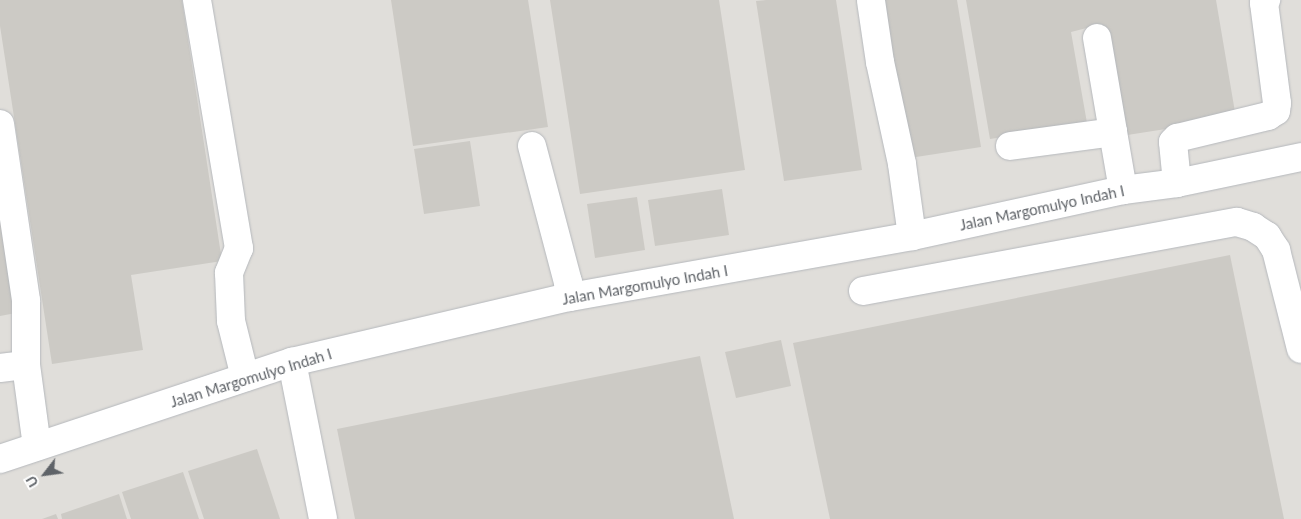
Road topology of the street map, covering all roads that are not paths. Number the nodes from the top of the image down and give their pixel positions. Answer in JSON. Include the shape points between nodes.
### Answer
{"nodes":[{"id":1,"x":197,"y":0,"type":"edge"},
{"id":2,"x":1266,"y":0,"type":"edge"},
{"id":3,"x":871,"y":1,"type":"edge"},
{"id":4,"x":1097,"y":38,"type":"dead end"},
{"id":5,"x":0,"y":124,"type":"edge"},
{"id":6,"x":1113,"y":132,"type":"junction"},
{"id":7,"x":532,"y":146,"type":"dead end"},
{"id":8,"x":1010,"y":146,"type":"dead end"},
{"id":9,"x":1301,"y":157,"type":"edge"},
{"id":10,"x":1177,"y":183,"type":"junction"},
{"id":11,"x":1123,"y":190,"type":"junction"},
{"id":12,"x":912,"y":236,"type":"junction"},
{"id":13,"x":863,"y":291,"type":"dead end"},
{"id":14,"x":570,"y":297,"type":"junction"},
{"id":15,"x":1301,"y":345,"type":"edge"},
{"id":16,"x":292,"y":362,"type":"junction"},
{"id":17,"x":13,"y":366,"type":"edge"},
{"id":18,"x":245,"y":377,"type":"junction"},
{"id":19,"x":37,"y":446,"type":"junction"},
{"id":20,"x":0,"y":459,"type":"edge"},
{"id":21,"x":323,"y":519,"type":"edge"}],
"edges":[{"from":1,"to":18,"type":"lane","via":[[239,248],[229,273],[231,321]]},
{"from":2,"to":10,"type":"lane","via":[[1276,111],[1268,116],[1177,138],[1173,142]]},
{"from":3,"to":12,"type":"lane","via":[[880,62],[902,164]]},
{"from":4,"to":6,"type":"lane"},
{"from":5,"to":17,"type":"lane","via":[[26,300]]},
{"from":6,"to":8,"type":"lane"},
{"from":6,"to":11,"type":"lane"},
{"from":7,"to":14,"type":"lane"},
{"from":9,"to":10,"type":"lane","name":"Jalan Margomulyo Indah I"},
{"from":10,"to":11,"type":"lane","name":"Jalan Margomulyo Indah I"},
{"from":11,"to":12,"type":"lane","name":"Jalan Margomulyo Indah I"},
{"from":12,"to":14,"type":"lane","name":"Jalan Margomulyo Indah I"},
{"from":13,"to":15,"type":"lane","via":[[1237,222],[1266,236],[1276,250]]},
{"from":14,"to":16,"type":"lane","name":"Jalan Margomulyo Indah I"},
{"from":16,"to":18,"type":"lane","name":"Jalan Margomulyo Indah I"},
{"from":16,"to":21,"type":"lane"},
{"from":17,"to":19,"type":"lane"},
{"from":18,"to":19,"type":"lane","name":"Jalan Margomulyo Indah I"},
{"from":19,"to":20,"type":"lane","name":"Jalan Margomulyo Indah I"}]}
